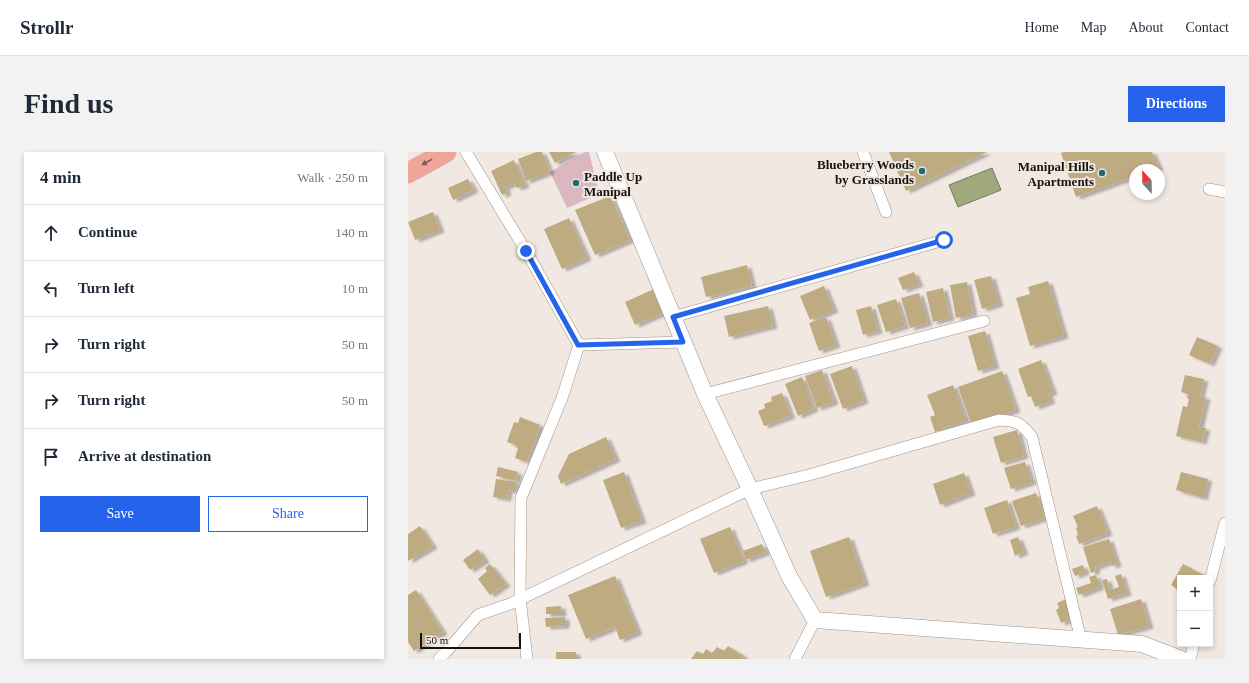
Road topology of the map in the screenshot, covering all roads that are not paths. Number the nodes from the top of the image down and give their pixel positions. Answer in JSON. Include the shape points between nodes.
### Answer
{"nodes":[{"id":1,"x":446,"y":152,"type":"edge"},
{"id":2,"x":466,"y":152,"type":"edge"},
{"id":3,"x":605,"y":152,"type":"edge"},
{"id":4,"x":863,"y":152,"type":"edge"},
{"id":5,"x":408,"y":173,"type":"edge"},
{"id":6,"x":1209,"y":189,"type":"dead end"},
{"id":7,"x":1225,"y":192,"type":"edge"},
{"id":8,"x":886,"y":212,"type":"dead end"},
{"id":9,"x":944,"y":240,"type":"dead end"},
{"id":10,"x":673,"y":317,"type":"junction"},
{"id":11,"x":984,"y":321,"type":"dead end"},
{"id":12,"x":683,"y":342,"type":"junction"},
{"id":13,"x":578,"y":345,"type":"junction"},
{"id":14,"x":705,"y":394,"type":"junction"},
{"id":15,"x":750,"y":489,"type":"junction"},
{"id":16,"x":1225,"y":523,"type":"edge"},
{"id":17,"x":1212,"y":575,"type":"edge"},
{"id":18,"x":520,"y":598,"type":"junction"},
{"id":19,"x":814,"y":620,"type":"junction"},
{"id":20,"x":1081,"y":640,"type":"junction"},
{"id":21,"x":1193,"y":647,"type":"edge"},
{"id":22,"x":439,"y":659,"type":"edge"},
{"id":23,"x":527,"y":659,"type":"edge"},
{"id":24,"x":795,"y":659,"type":"edge"},
{"id":25,"x":1181,"y":659,"type":"edge"},
{"id":26,"x":1190,"y":659,"type":"edge"}],
"edges":[{"from":1,"to":5,"type":"highway","one_way":true},
{"from":2,"to":13,"type":"street","via":[[526,251]]},
{"from":3,"to":10,"type":"street"},
{"from":4,"to":8,"type":"street"},
{"from":6,"to":7,"type":"street"},
{"from":9,"to":10,"type":"street"},
{"from":10,"to":12,"type":"street"},
{"from":11,"to":14,"type":"street"},
{"from":12,"to":13,"type":"street"},
{"from":12,"to":14,"type":"street"},
{"from":13,"to":18,"type":"street","via":[[562,398],[521,498]]},
{"from":14,"to":15,"type":"street"},
{"from":15,"to":18,"type":"street"},
{"from":15,"to":19,"type":"street","via":[[789,576]]},
{"from":15,"to":20,"type":"street","via":[[809,475],[999,420],[1013,421],[1023,426],[1032,437]]},
{"from":16,"to":17,"type":"street"},
{"from":18,"to":22,"type":"street","via":[[510,604],[478,614]]},
{"from":18,"to":23,"type":"street"},
{"from":19,"to":20,"type":"street"},
{"from":19,"to":24,"type":"street"},
{"from":20,"to":25,"type":"street","via":[[1142,644]]},
{"from":21,"to":26,"type":"street"}]}
